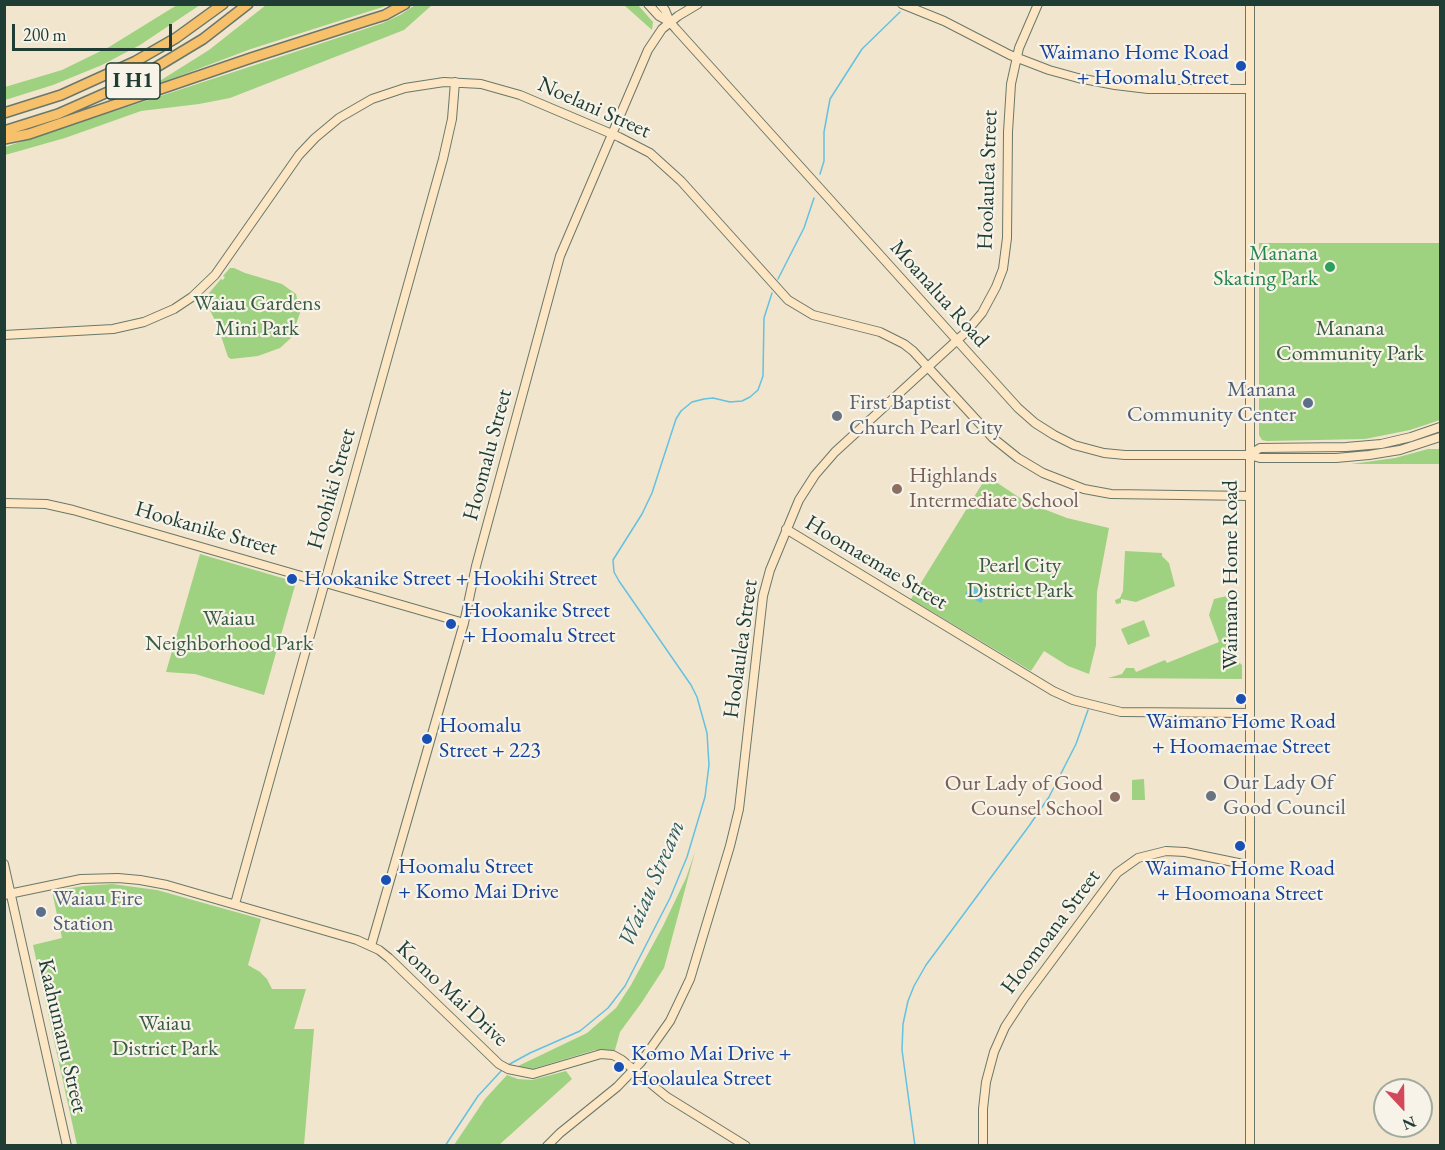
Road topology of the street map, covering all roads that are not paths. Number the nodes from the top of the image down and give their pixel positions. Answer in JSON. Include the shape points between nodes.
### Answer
{"nodes":[{"id":1,"x":212,"y":4,"type":"edge"},
{"id":2,"x":223,"y":4,"type":"edge"},
{"id":3,"x":248,"y":4,"type":"edge"},
{"id":4,"x":405,"y":4,"type":"edge"},
{"id":5,"x":648,"y":4,"type":"edge"},
{"id":6,"x":660,"y":4,"type":"edge"},
{"id":7,"x":698,"y":4,"type":"edge"},
{"id":8,"x":902,"y":4,"type":"edge"},
{"id":9,"x":1038,"y":4,"type":"edge"},
{"id":10,"x":1250,"y":4,"type":"edge"},
{"id":11,"x":670,"y":22,"type":"junction"},
{"id":12,"x":176,"y":38,"type":"junction"},
{"id":13,"x":1017,"y":58,"type":"junction"},
{"id":14,"x":455,"y":82,"type":"junction"},
{"id":15,"x":1250,"y":89,"type":"junction"},
{"id":16,"x":4,"y":113,"type":"edge"},
{"id":17,"x":4,"y":131,"type":"edge"},
{"id":18,"x":611,"y":134,"type":"junction"},
{"id":19,"x":4,"y":139,"type":"edge"},
{"id":20,"x":4,"y":335,"type":"edge"},
{"id":21,"x":957,"y":341,"type":"junction"},
{"id":22,"x":928,"y":367,"type":"junction"},
{"id":23,"x":1440,"y":427,"type":"edge"},
{"id":24,"x":1440,"y":437,"type":"edge"},
{"id":25,"x":1250,"y":455,"type":"junction"},
{"id":26,"x":1250,"y":496,"type":"junction"},
{"id":27,"x":4,"y":503,"type":"edge"},
{"id":28,"x":786,"y":529,"type":"junction"},
{"id":29,"x":325,"y":582,"type":"junction"},
{"id":30,"x":464,"y":622,"type":"junction"},
{"id":31,"x":1249,"y":713,"type":"junction"},
{"id":32,"x":4,"y":864,"type":"edge"},
{"id":33,"x":1248,"y":865,"type":"junction"},
{"id":34,"x":8,"y":894,"type":"edge"},
{"id":35,"x":235,"y":904,"type":"junction"},
{"id":36,"x":371,"y":946,"type":"junction"},
{"id":37,"x":634,"y":1070,"type":"junction"},
{"id":38,"x":67,"y":1146,"type":"edge"},
{"id":39,"x":547,"y":1146,"type":"edge"},
{"id":40,"x":746,"y":1146,"type":"edge"},
{"id":41,"x":983,"y":1146,"type":"edge"},
{"id":42,"x":1250,"y":1146,"type":"edge"}],
"edges":[{"from":1,"to":12,"type":"highway"},
{"from":2,"to":12,"type":"highway","number":"I H1"},
{"from":3,"to":17,"type":"highway","number":"I H1","via":[[203,39],[135,80],[58,114]]},
{"from":4,"to":19,"type":"highway","via":[[385,15]]},
{"from":5,"to":11,"type":"street","name":"Moanalua Road"},
{"from":6,"to":11,"type":"street","name":"Moanalua Road"},
{"from":7,"to":11,"type":"street","name":"Hoomalu Street"},
{"from":8,"to":13,"type":"street","via":[[939,18]]},
{"from":9,"to":13,"type":"street","name":"Hoolaulea Street"},
{"from":10,"to":15,"type":"street","name":"Waimano Home Road"},
{"from":11,"to":18,"type":"street","name":"Hoomalu Street","via":[[648,50]]},
{"from":11,"to":21,"type":"street","name":"Moanalua Road"},
{"from":12,"to":16,"type":"highway","number":"I H1","via":[[86,85]]},
{"from":13,"to":15,"type":"street","via":[[1063,74],[1115,85]]},
{"from":13,"to":21,"type":"street","name":"Hoolaulea Street","via":[[1008,112],[1005,258],[987,306]]},
{"from":14,"to":18,"type":"street","name":"Noelani Street","via":[[507,90]]},
{"from":14,"to":20,"type":"street","name":"Noelani Street","via":[[387,93],[330,124],[293,164],[215,275],[174,309],[120,328]]},
{"from":14,"to":29,"type":"street","name":"Hoohiki Street","via":[[446,150]]},
{"from":15,"to":25,"type":"street","name":"Waimano Home Road"},
{"from":18,"to":22,"type":"street","name":"Noelani Street","via":[[643,148],[664,164],[788,300],[807,313],[893,337]]},
{"from":18,"to":30,"type":"street","name":"Hoomalu Street","via":[[557,268]]},
{"from":21,"to":22,"type":"street","name":"Hoolaulea Street"},
{"from":21,"to":25,"type":"street","name":"Moanalua Road","via":[[1027,416],[1074,445],[1125,455]]},
{"from":22,"to":26,"type":"street","name":"Noelani Street","via":[[1001,445],[1057,480],[1119,495]]},
{"from":22,"to":28,"type":"street","name":"Hoolaulea Street","via":[[824,464],[799,500]]},
{"from":23,"to":25,"type":"street","via":[[1381,444],[1260,448]]},
{"from":24,"to":25,"type":"street","via":[[1369,455]]},
{"from":25,"to":26,"type":"street","name":"Waimano Home Road"},
{"from":26,"to":31,"type":"street","name":"Waimano Home Road"},
{"from":27,"to":29,"type":"street","name":"Hookanike Street","via":[[46,504],[73,510]]},
{"from":28,"to":31,"type":"street","name":"Hoomaemae Street","via":[[1073,700],[1121,712]]},
{"from":28,"to":37,"type":"street","name":"Hoolaulea Street","via":[[760,608],[742,792],[727,857],[685,991],[660,1036]]},
{"from":29,"to":30,"type":"street","name":"Hookanike Street"},
{"from":29,"to":35,"type":"street","name":"Hoohiki Street"},
{"from":30,"to":36,"type":"street","name":"Hoomalu Street"},
{"from":31,"to":33,"type":"street","name":"Waimano Home Road"},
{"from":32,"to":34,"type":"street","name":"Kaahumanu Street"},
{"from":33,"to":41,"type":"street","name":"Hoomoana Street","via":[[1166,851],[1138,858],[1118,873],[1002,1033],[986,1082]]},
{"from":33,"to":42,"type":"street","name":"Waimano Home Road"},
{"from":34,"to":35,"type":"street","name":"Komo Mai Drive","via":[[70,880],[118,878],[167,885]]},
{"from":34,"to":38,"type":"street","name":"Kaahumanu Street"},
{"from":35,"to":36,"type":"street","name":"Komo Mai Drive"},
{"from":36,"to":37,"type":"street","name":"Komo Mai Drive","via":[[394,962],[499,1064],[513,1071],[541,1073],[601,1054],[617,1057]]},
{"from":37,"to":39,"type":"street","name":"Hoolaulea Street"},
{"from":37,"to":40,"type":"street","name":"Komo Mai Drive","via":[[667,1097]]}]}
